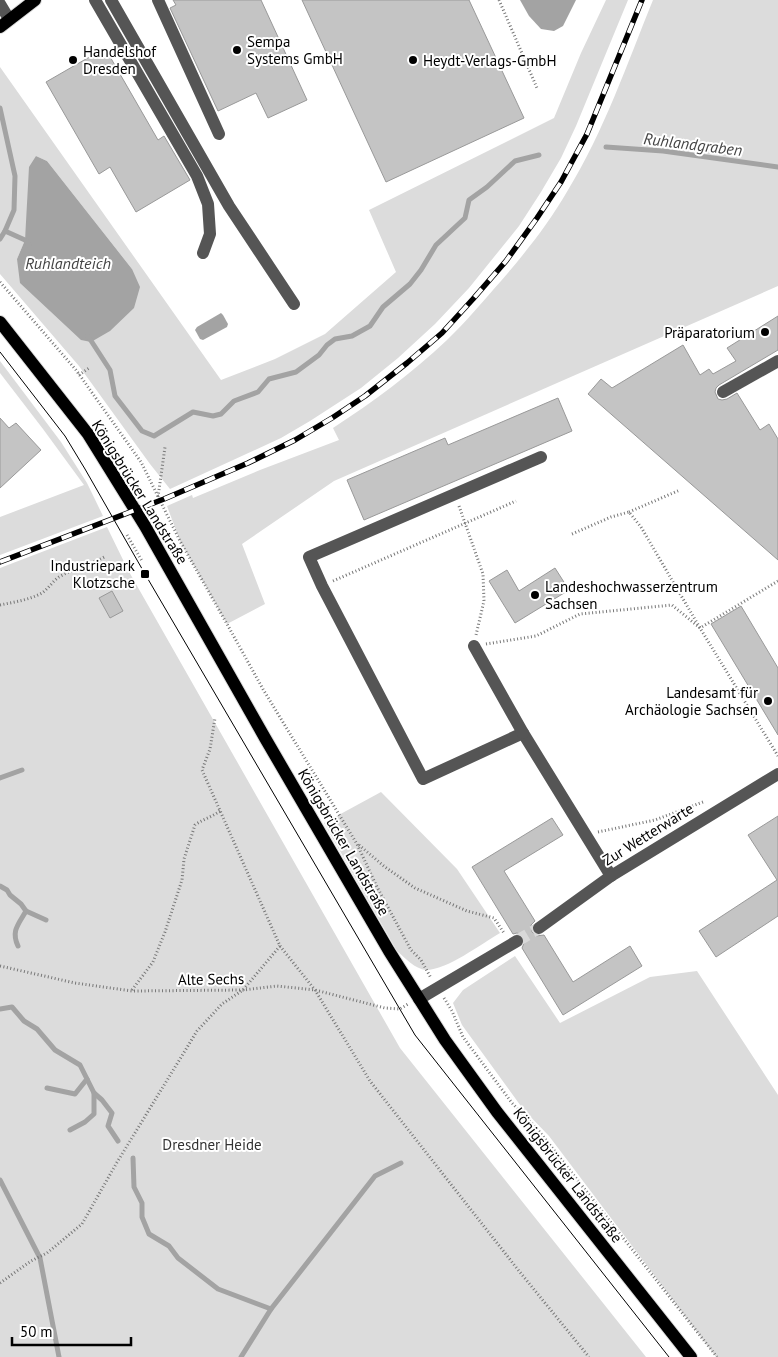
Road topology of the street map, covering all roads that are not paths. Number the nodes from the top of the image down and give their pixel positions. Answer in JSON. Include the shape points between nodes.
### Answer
{"nodes":[{"id":1,"x":35,"y":0,"type":"edge"},
{"id":2,"x":95,"y":0,"type":"edge"},
{"id":3,"x":112,"y":0,"type":"edge"},
{"id":4,"x":158,"y":0,"type":"edge"},
{"id":5,"x":0,"y":4,"type":"edge"},
{"id":6,"x":5,"y":23,"type":"edge"},
{"id":7,"x":219,"y":134,"type":"dead end"},
{"id":8,"x":203,"y":252,"type":"dead end"},
{"id":9,"x":294,"y":304,"type":"dead end"},
{"id":10,"x":0,"y":322,"type":"edge"},
{"id":11,"x":777,"y":365,"type":"edge"},
{"id":12,"x":723,"y":392,"type":"dead end"},
{"id":13,"x":541,"y":457,"type":"dead end"},
{"id":14,"x":474,"y":646,"type":"road end"},
{"id":15,"x":523,"y":733,"type":"junction"},
{"id":16,"x":778,"y":774,"type":"edge"},
{"id":17,"x":611,"y":876,"type":"junction"},
{"id":18,"x":539,"y":928,"type":"tunnel mouth"},
{"id":19,"x":517,"y":941,"type":"tunnel mouth"},
{"id":20,"x":419,"y":999,"type":"junction"},
{"id":21,"x":692,"y":1357,"type":"edge"}],
"edges":[{"from":1,"to":6,"type":"main road"},
{"from":2,"to":8,"type":"street","via":[[197,176],[208,204],[210,234]]},
{"from":3,"to":9,"type":"street","via":[[229,206]]},
{"from":4,"to":7,"type":"street"},
{"from":5,"to":6,"type":"street"},
{"from":10,"to":20,"type":"main road","name":"Königsbrücker Landstraße","via":[[88,434]]},
{"from":11,"to":12,"type":"street"},
{"from":13,"to":15,"type":"street","via":[[309,557],[423,779]]},
{"from":14,"to":15,"type":"street"},
{"from":15,"to":17,"type":"street"},
{"from":16,"to":17,"type":"street","name":"Zur Wetterwarte"},
{"from":17,"to":18,"type":"street","name":"Zur Wetterwarte"},
{"from":19,"to":20,"type":"street"},
{"from":20,"to":21,"type":"main road","name":"Königsbrücker Landstraße","via":[[497,1112]]}]}
